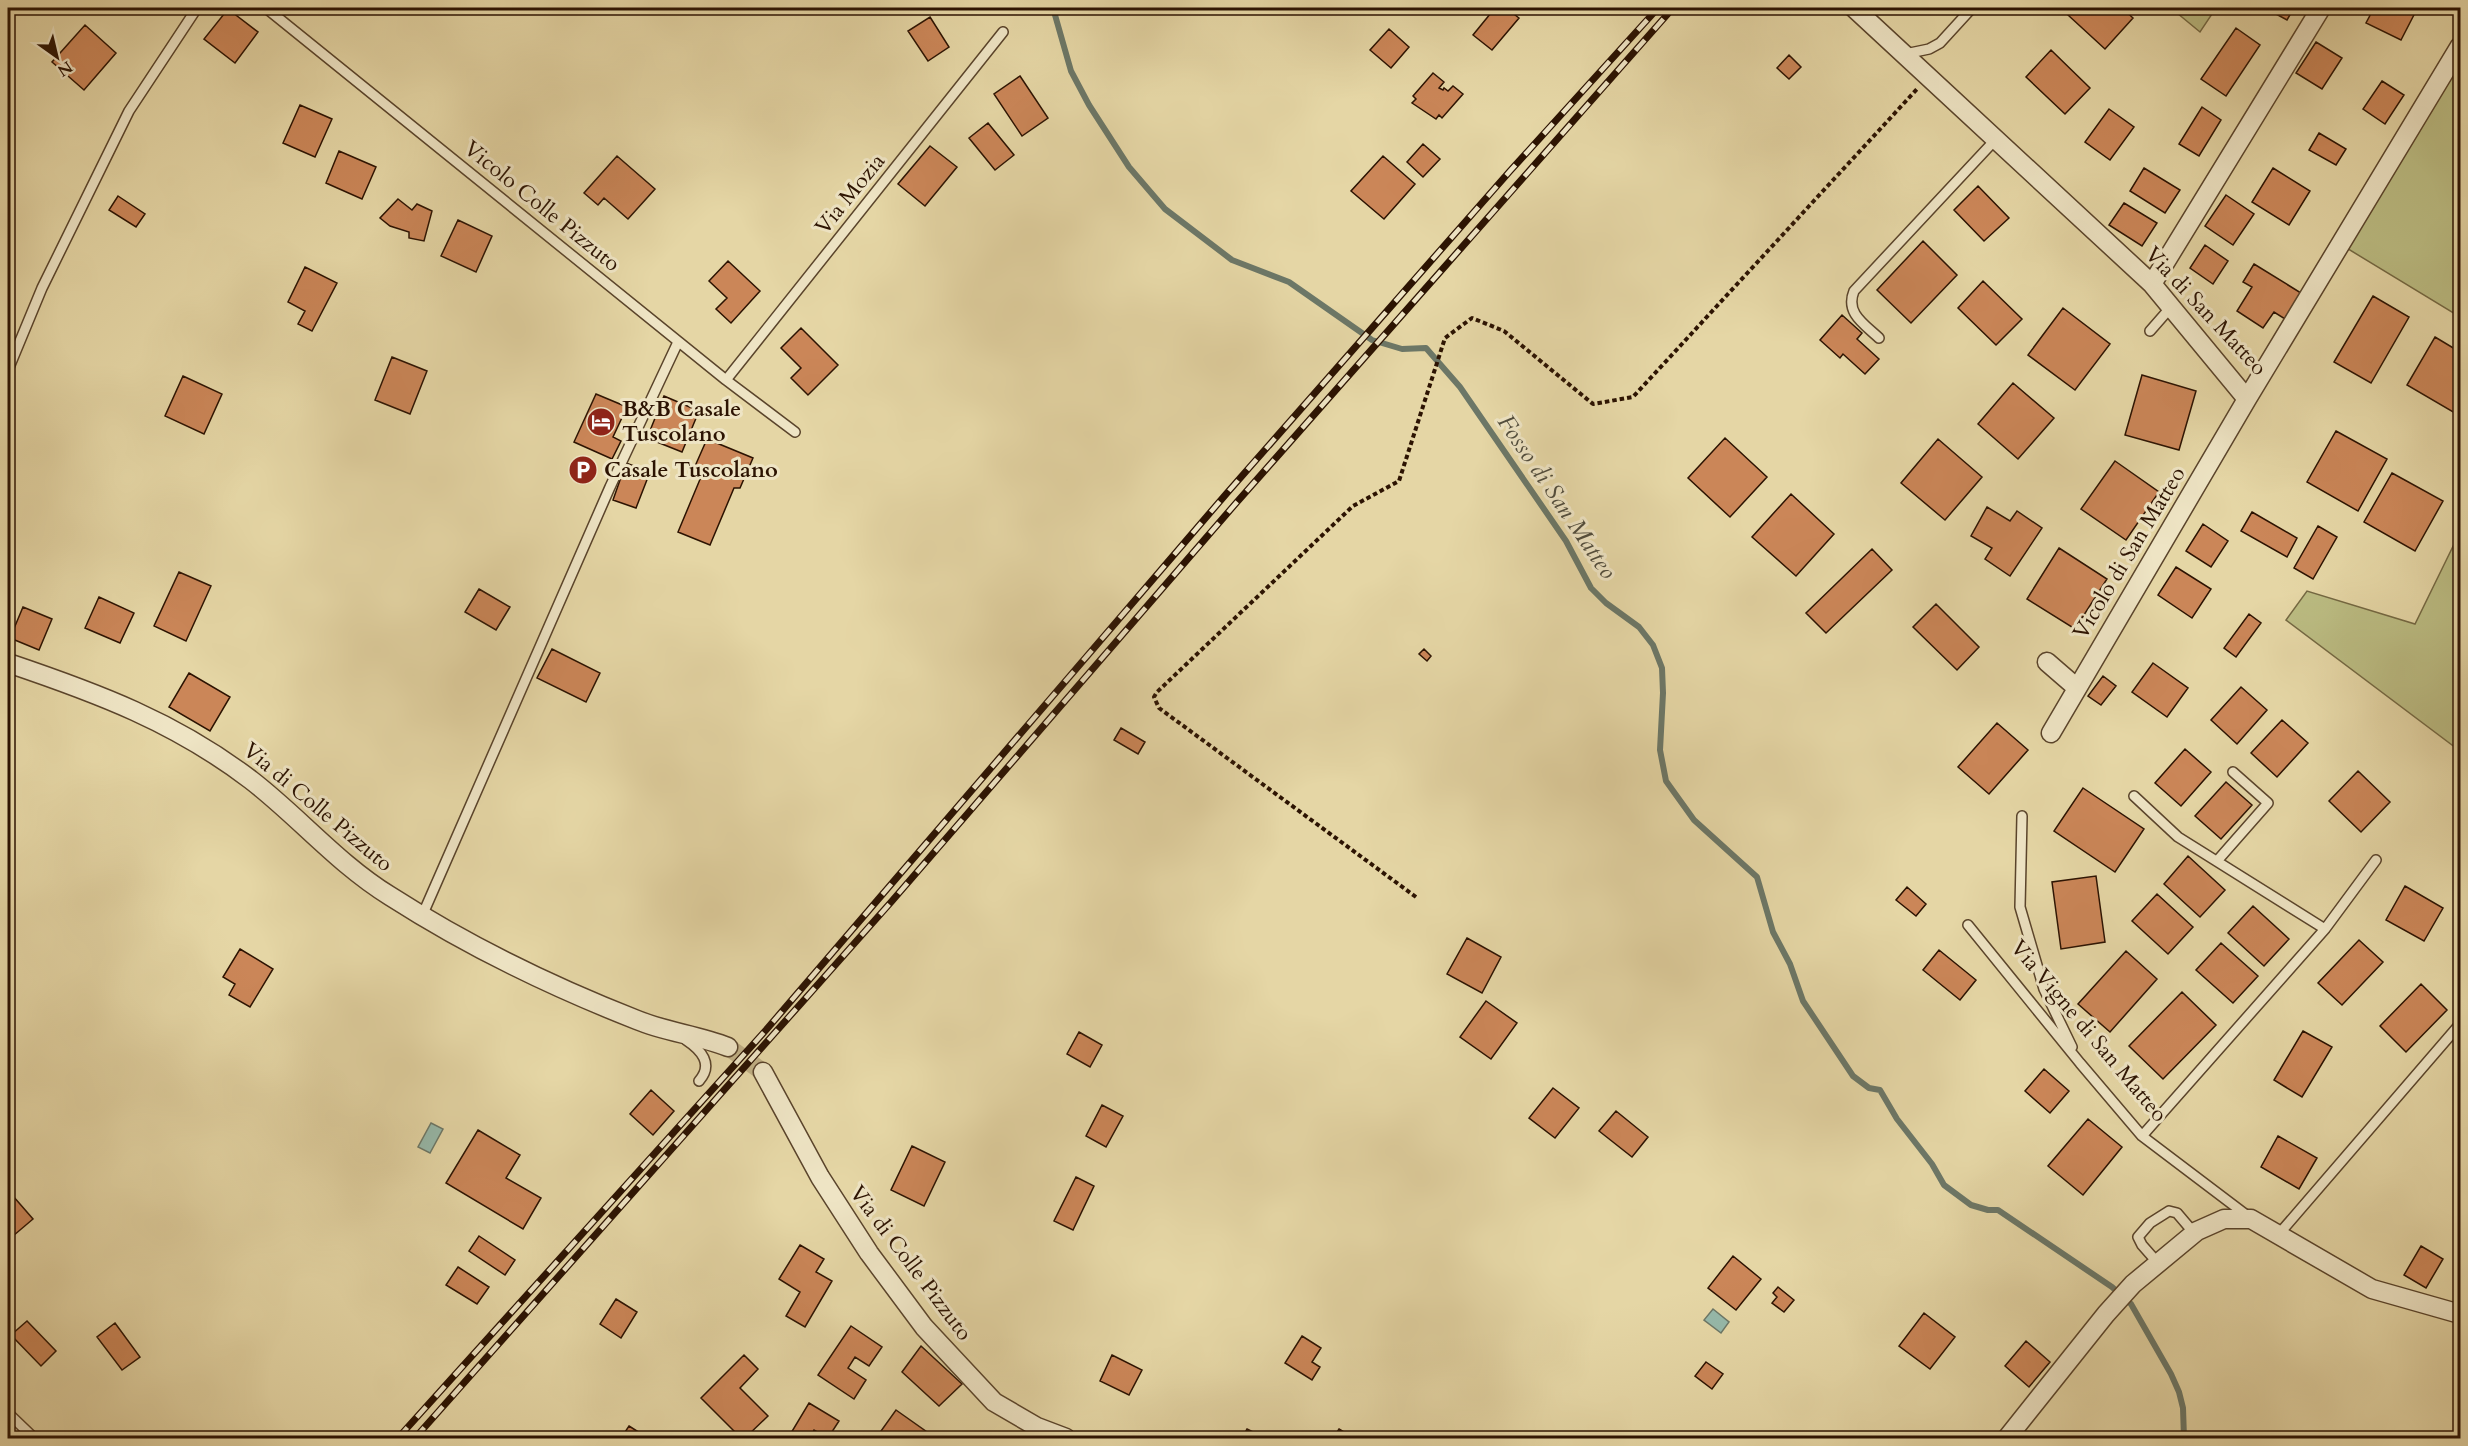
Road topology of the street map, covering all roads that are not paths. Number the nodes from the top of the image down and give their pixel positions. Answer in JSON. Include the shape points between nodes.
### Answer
{"nodes":[{"id":1,"x":197,"y":8,"type":"edge"},
{"id":2,"x":266,"y":8,"type":"edge"},
{"id":3,"x":1854,"y":8,"type":"edge"},
{"id":4,"x":1972,"y":8,"type":"edge"},
{"id":5,"x":2321,"y":8,"type":"edge"},
{"id":6,"x":1004,"y":32,"type":"dead end"},
{"id":7,"x":2460,"y":46,"type":"edge"},
{"id":8,"x":1904,"y":54,"type":"junction"},
{"id":9,"x":1996,"y":139,"type":"junction"},
{"id":10,"x":2152,"y":284,"type":"junction"},
{"id":11,"x":2171,"y":307,"type":"junction"},
{"id":12,"x":2150,"y":331,"type":"dead end"},
{"id":13,"x":1879,"y":338,"type":"dead end"},
{"id":14,"x":678,"y":342,"type":"junction"},
{"id":15,"x":8,"y":370,"type":"edge"},
{"id":16,"x":726,"y":380,"type":"junction"},
{"id":17,"x":2247,"y":399,"type":"junction"},
{"id":18,"x":795,"y":432,"type":"dead end"},
{"id":19,"x":603,"y":477,"type":"dead end"},
{"id":20,"x":613,"y":482,"type":"junction"},
{"id":21,"x":2047,"y":662,"type":"dead end"},
{"id":22,"x":8,"y":663,"type":"edge"},
{"id":23,"x":2077,"y":688,"type":"junction"},
{"id":24,"x":2051,"y":733,"type":"dead end"},
{"id":25,"x":2233,"y":772,"type":"dead end"},
{"id":26,"x":2134,"y":796,"type":"dead end"},
{"id":27,"x":2022,"y":816,"type":"dead end"},
{"id":28,"x":2376,"y":860,"type":"dead end"},
{"id":29,"x":2217,"y":861,"type":"junction"},
{"id":30,"x":422,"y":915,"type":"junction"},
{"id":31,"x":1968,"y":925,"type":"dead end"},
{"id":32,"x":2325,"y":929,"type":"junction"},
{"id":33,"x":2460,"y":1024,"type":"edge"},
{"id":34,"x":674,"y":1032,"type":"junction"},
{"id":35,"x":728,"y":1047,"type":"tunnel mouth"},
{"id":36,"x":2080,"y":1063,"type":"junction"},
{"id":37,"x":763,"y":1072,"type":"tunnel mouth"},
{"id":38,"x":699,"y":1080,"type":"dead end"},
{"id":39,"x":2142,"y":1136,"type":"junction"},
{"id":40,"x":2251,"y":1219,"type":"junction"},
{"id":41,"x":2194,"y":1233,"type":"junction"},
{"id":42,"x":2279,"y":1234,"type":"junction"},
{"id":43,"x":2157,"y":1262,"type":"junction"},
{"id":44,"x":2460,"y":1314,"type":"edge"},
{"id":45,"x":8,"y":1413,"type":"edge"},
{"id":46,"x":34,"y":1438,"type":"edge"},
{"id":47,"x":1066,"y":1438,"type":"edge"},
{"id":48,"x":2007,"y":1438,"type":"edge"}],
"edges":[{"from":1,"to":15,"type":"lane","via":[[129,111],[42,288]]},
{"from":2,"to":14,"type":"lane","name":"Vicolo Colle Pizzuto"},
{"from":3,"to":8,"type":"street","name":"Via di San Matteo"},
{"from":4,"to":8,"type":"lane","via":[[1940,43]]},
{"from":5,"to":10,"type":"street"},
{"from":6,"to":16,"type":"lane","name":"Via Mozia"},
{"from":7,"to":17,"type":"street","name":"Via di San Matteo"},
{"from":8,"to":9,"type":"street","name":"Via di San Matteo"},
{"from":9,"to":10,"type":"street","name":"Via di San Matteo"},
{"from":9,"to":13,"type":"lane","via":[[1854,291],[1851,309]]},
{"from":10,"to":11,"type":"street","name":"Via di San Matteo"},
{"from":11,"to":12,"type":"lane"},
{"from":11,"to":17,"type":"street","name":"Via di San Matteo"},
{"from":14,"to":16,"type":"lane","name":"Vicolo Colle Pizzuto"},
{"from":14,"to":20,"type":"lane"},
{"from":16,"to":18,"type":"lane","name":"Vicolo Colle Pizzuto"},
{"from":17,"to":23,"type":"street","name":"Vicolo di San Matteo"},
{"from":19,"to":20,"type":"lane"},
{"from":20,"to":30,"type":"lane"},
{"from":21,"to":23,"type":"street"},
{"from":22,"to":30,"type":"street","name":"Via di Colle Pizzuto","via":[[102,696],[203,745],[265,791],[356,873]]},
{"from":23,"to":24,"type":"street","name":"Vicolo di San Matteo"},
{"from":25,"to":29,"type":"lane","via":[[2268,803]]},
{"from":26,"to":29,"type":"lane","via":[[2178,837]]},
{"from":27,"to":36,"type":"lane","via":[[2020,907],[2044,989]]},
{"from":28,"to":32,"type":"lane"},
{"from":29,"to":32,"type":"lane"},
{"from":30,"to":34,"type":"street","name":"Via di Colle Pizzuto","via":[[517,969]]},
{"from":31,"to":36,"type":"lane","name":"Via Vigne di San Matteo"},
{"from":32,"to":39,"type":"lane"},
{"from":33,"to":42,"type":"lane"},
{"from":34,"to":35,"type":"street","name":"Via di Colle Pizzuto"},
{"from":34,"to":38,"type":"lane","via":[[696,1046],[705,1059],[706,1071]]},
{"from":36,"to":39,"type":"lane","name":"Via Vigne di San Matteo"},
{"from":37,"to":47,"type":"street","name":"Via di Colle Pizzuto","via":[[825,1185],[887,1278],[938,1344],[994,1402],[1037,1427]]},
{"from":39,"to":40,"type":"lane","name":"Via Vigne di San Matteo"},
{"from":40,"to":41,"type":"street","via":[[2224,1219]]},
{"from":40,"to":42,"type":"street","name":"Via Vigne di San Matteo"},
{"from":41,"to":43,"type":"street"},
{"from":41,"to":43,"type":"lane","via":[[2177,1213],[2169,1211],[2150,1222],[2138,1237]]},
{"from":42,"to":44,"type":"street","name":"Via Vigne di San Matteo","via":[[2372,1289]]},
{"from":43,"to":48,"type":"street","via":[[2106,1314]]},
{"from":45,"to":46,"type":"lane"}]}
